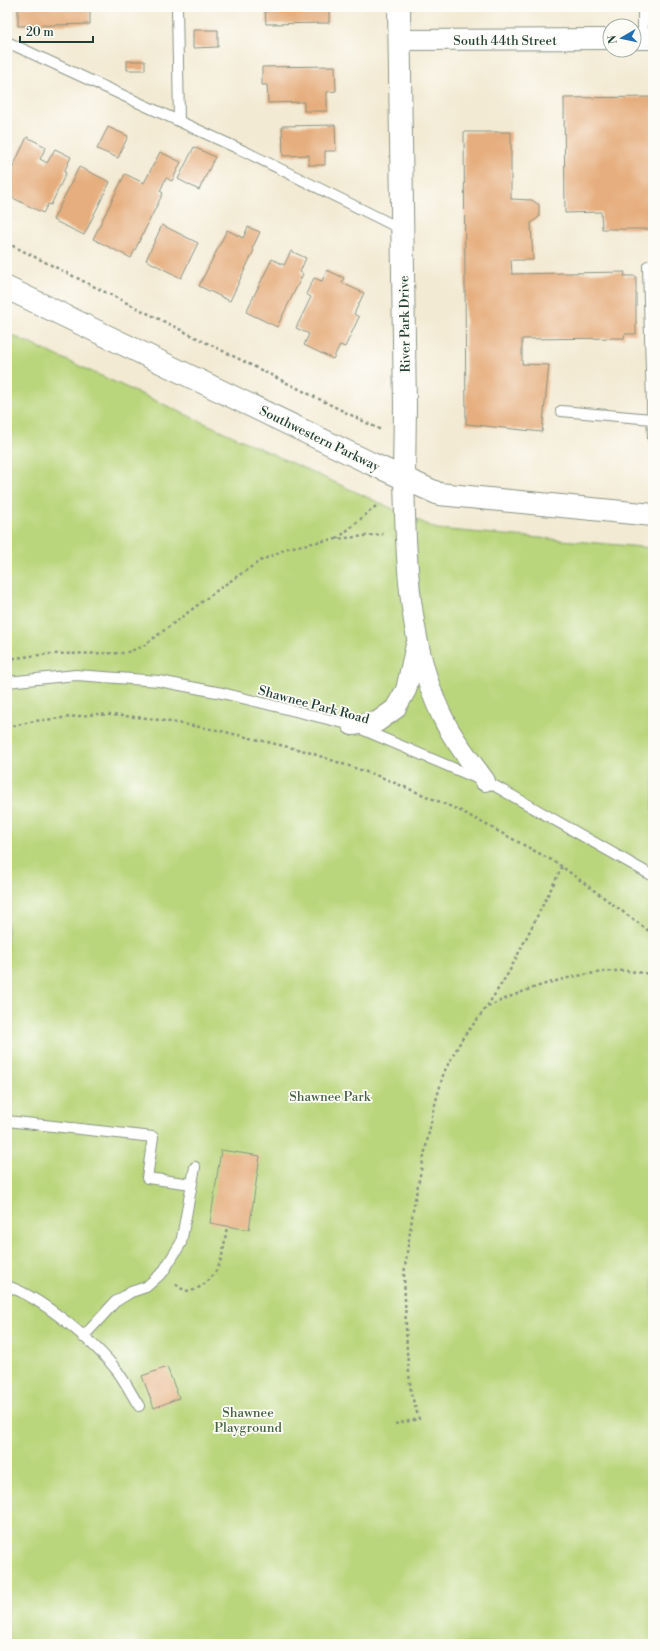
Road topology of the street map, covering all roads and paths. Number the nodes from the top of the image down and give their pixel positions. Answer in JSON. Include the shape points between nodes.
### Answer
{"nodes":[{"id":1,"x":177,"y":7,"type":"edge"},
{"id":2,"x":399,"y":7,"type":"edge"},
{"id":3,"x":643,"y":7,"type":"edge"},
{"id":4,"x":602,"y":39,"type":"edge"},
{"id":5,"x":643,"y":39,"type":"edge"},
{"id":6,"x":400,"y":40,"type":"junction"},
{"id":7,"x":7,"y":42,"type":"edge"},
{"id":8,"x":178,"y":121,"type":"junction"},
{"id":9,"x":403,"y":230,"type":"junction"},
{"id":10,"x":7,"y":243,"type":"edge"},
{"id":11,"x":653,"y":266,"type":"edge"},
{"id":12,"x":7,"y":288,"type":"edge"},
{"id":13,"x":561,"y":411,"type":"dead end"},
{"id":14,"x":652,"y":419,"type":"edge"},
{"id":15,"x":653,"y":438,"type":"edge"},
{"id":16,"x":404,"y":442,"type":"junction"},
{"id":17,"x":404,"y":478,"type":"junction"},
{"id":18,"x":376,"y":506,"type":"dead end"},
{"id":19,"x":653,"y":516,"type":"edge"},
{"id":20,"x":385,"y":534,"type":"dead end"},
{"id":21,"x":336,"y":539,"type":"junction"},
{"id":22,"x":416,"y":641,"type":"junction"},
{"id":23,"x":7,"y":659,"type":"edge"},
{"id":24,"x":7,"y":682,"type":"edge"},
{"id":25,"x":352,"y":725,"type":"junction"},
{"id":26,"x":7,"y":727,"type":"edge"},
{"id":27,"x":485,"y":781,"type":"junction"},
{"id":28,"x":562,"y":867,"type":"junction"},
{"id":29,"x":653,"y":876,"type":"edge"},
{"id":30,"x":653,"y":934,"type":"edge"},
{"id":31,"x":653,"y":974,"type":"edge"},
{"id":32,"x":486,"y":1008,"type":"junction"},
{"id":33,"x":7,"y":1121,"type":"edge"},
{"id":34,"x":195,"y":1167,"type":"dead end"},
{"id":35,"x":192,"y":1184,"type":"junction"},
{"id":36,"x":227,"y":1226,"type":"dead end"},
{"id":37,"x":163,"y":1272,"type":"junction"},
{"id":38,"x":7,"y":1286,"type":"edge"},
{"id":39,"x":83,"y":1336,"type":"junction"},
{"id":40,"x":139,"y":1406,"type":"dead end"},
{"id":41,"x":395,"y":1424,"type":"dead end"}],
"edges":[{"from":1,"to":8,"type":"lane"},
{"from":2,"to":6,"type":"street","name":"River Park Drive"},
{"from":3,"to":5,"type":"lane"},
{"from":4,"to":6,"type":"street","name":"South 44th Street"},
{"from":6,"to":9,"type":"street","name":"River Park Drive"},
{"from":7,"to":8,"type":"lane"},
{"from":8,"to":9,"type":"lane"},
{"from":9,"to":16,"type":"street","name":"River Park Drive"},
{"from":10,"to":16,"type":"path"},
{"from":11,"to":14,"type":"lane","via":[[648,266]]},
{"from":12,"to":17,"type":"street","name":"Southwestern Parkway"},
{"from":13,"to":14,"type":"lane"},
{"from":14,"to":15,"type":"lane"},
{"from":16,"to":17,"type":"street","name":"River Park Drive"},
{"from":17,"to":19,"type":"street","name":"Southwestern Parkway","via":[[439,494]]},
{"from":17,"to":22,"type":"street","name":"River Park Drive","via":[[405,529]]},
{"from":18,"to":21,"type":"path"},
{"from":20,"to":21,"type":"path"},
{"from":21,"to":23,"type":"path","via":[[288,548],[260,561],[142,647],[125,652],[48,654]]},
{"from":22,"to":25,"type":"street","name":"River Park Drive","via":[[406,690],[395,708],[377,722]]},
{"from":22,"to":27,"type":"street","name":"River Park Drive","via":[[425,673],[446,725]]},
{"from":24,"to":25,"type":"lane","name":"Shawnee Park Road","via":[[76,675],[159,681],[222,693]]},
{"from":25,"to":27,"type":"lane","name":"Shawnee Park Road"},
{"from":26,"to":28,"type":"path","via":[[35,720],[97,714],[147,718],[217,730],[305,751],[381,777],[459,810]]},
{"from":27,"to":29,"type":"lane","name":"Shawnee Park Road"},
{"from":28,"to":30,"type":"path"},
{"from":28,"to":32,"type":"path","via":[[510,972]]},
{"from":31,"to":32,"type":"path","via":[[617,970],[578,976],[508,997]]},
{"from":32,"to":41,"type":"path","via":[[462,1040],[444,1072],[434,1108],[414,1204],[404,1274],[406,1352],[411,1393],[419,1419]]},
{"from":33,"to":35,"type":"lane","via":[[153,1137],[147,1178]]},
{"from":34,"to":35,"type":"lane"},
{"from":35,"to":37,"type":"lane","via":[[180,1243]]},
{"from":36,"to":37,"type":"path","via":[[221,1263],[206,1284],[193,1291],[185,1291]]},
{"from":37,"to":39,"type":"lane","via":[[146,1287],[131,1292],[115,1302]]},
{"from":38,"to":39,"type":"lane","via":[[17,1289],[53,1312]]},
{"from":39,"to":40,"type":"lane","via":[[118,1372]]}]}
